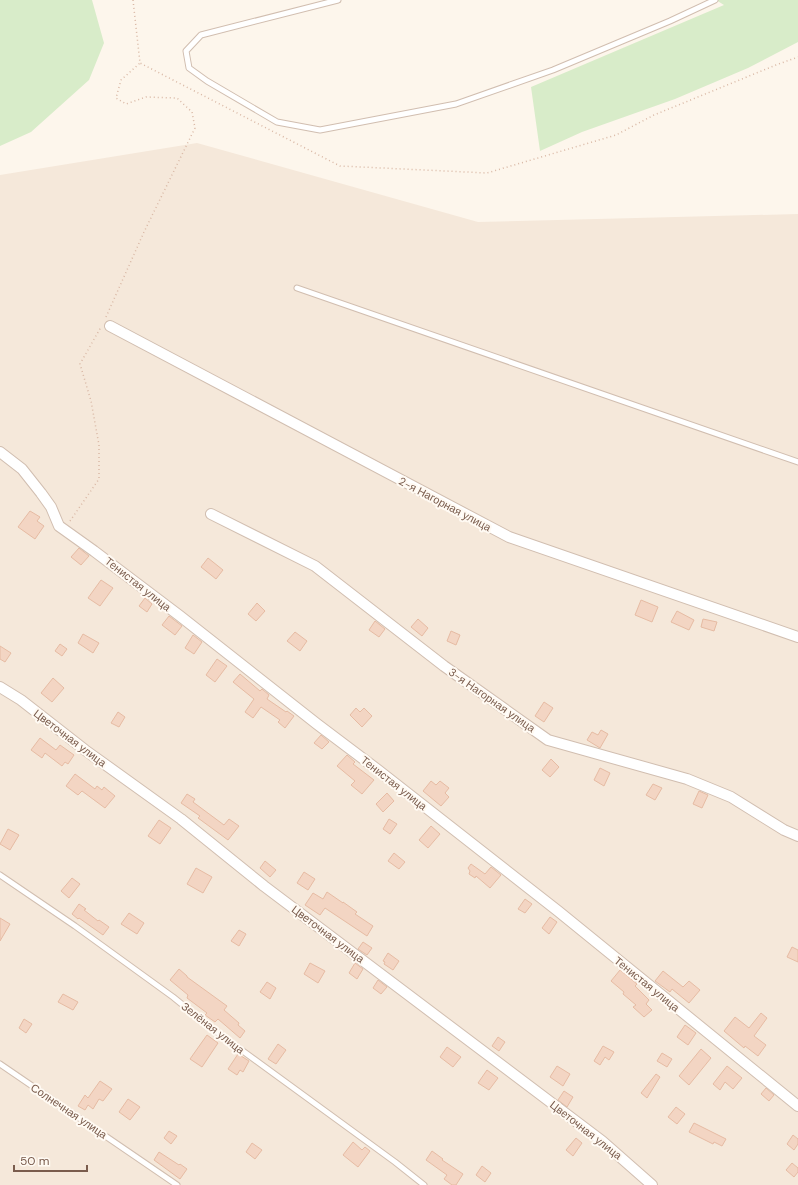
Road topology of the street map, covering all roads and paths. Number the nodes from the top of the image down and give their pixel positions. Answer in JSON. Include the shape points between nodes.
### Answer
{"nodes":[{"id":1,"x":133,"y":0,"type":"edge"},
{"id":2,"x":338,"y":0,"type":"edge"},
{"id":3,"x":715,"y":0,"type":"edge"},
{"id":4,"x":798,"y":57,"type":"edge"},
{"id":5,"x":140,"y":63,"type":"junction"},
{"id":6,"x":297,"y":288,"type":"dead end"},
{"id":7,"x":106,"y":322,"type":"junction"},
{"id":8,"x":0,"y":452,"type":"edge"},
{"id":9,"x":798,"y":462,"type":"edge"},
{"id":10,"x":211,"y":514,"type":"dead end"},
{"id":11,"x":65,"y":530,"type":"junction"},
{"id":12,"x":798,"y":637,"type":"edge"},
{"id":13,"x":0,"y":687,"type":"edge"},
{"id":14,"x":798,"y":836,"type":"edge"},
{"id":15,"x":0,"y":875,"type":"edge"},
{"id":16,"x":0,"y":1064,"type":"edge"},
{"id":17,"x":798,"y":1106,"type":"edge"},
{"id":18,"x":177,"y":1185,"type":"edge"},
{"id":19,"x":424,"y":1185,"type":"edge"},
{"id":20,"x":652,"y":1185,"type":"edge"}],
"edges":[{"from":1,"to":5,"type":"path"},
{"from":2,"to":3,"type":"lane","via":[[201,35],[186,50],[189,68],[277,122],[320,130],[456,104],[553,70]]},
{"from":4,"to":5,"type":"path","via":[[654,115],[616,135],[487,173],[340,166]]},
{"from":5,"to":7,"type":"path","via":[[121,80],[116,98],[126,104],[146,97],[177,98],[192,112],[195,128],[144,232]]},
{"from":6,"to":9,"type":"lane"},
{"from":7,"to":11,"type":"path","via":[[80,364],[91,401],[99,445],[99,479]]},
{"from":7,"to":12,"type":"street","name":"2-я Нагорная улица","via":[[509,538]]},
{"from":8,"to":11,"type":"street","name":"Тенистая улица","via":[[22,469],[51,507],[59,526]]},
{"from":10,"to":14,"type":"street","name":"3-я Нагорная улица","via":[[315,566],[444,666],[548,740],[687,779],[731,797]]},
{"from":11,"to":17,"type":"street","name":"Тенистая улица","via":[[552,906]]},
{"from":13,"to":20,"type":"street","name":"Цветочная улица","via":[[181,818],[264,886],[602,1141]]},
{"from":15,"to":19,"type":"lane","name":"Зелёная улица","via":[[173,996],[210,1027]]},
{"from":16,"to":18,"type":"lane","name":"Солнечная улица"}]}
